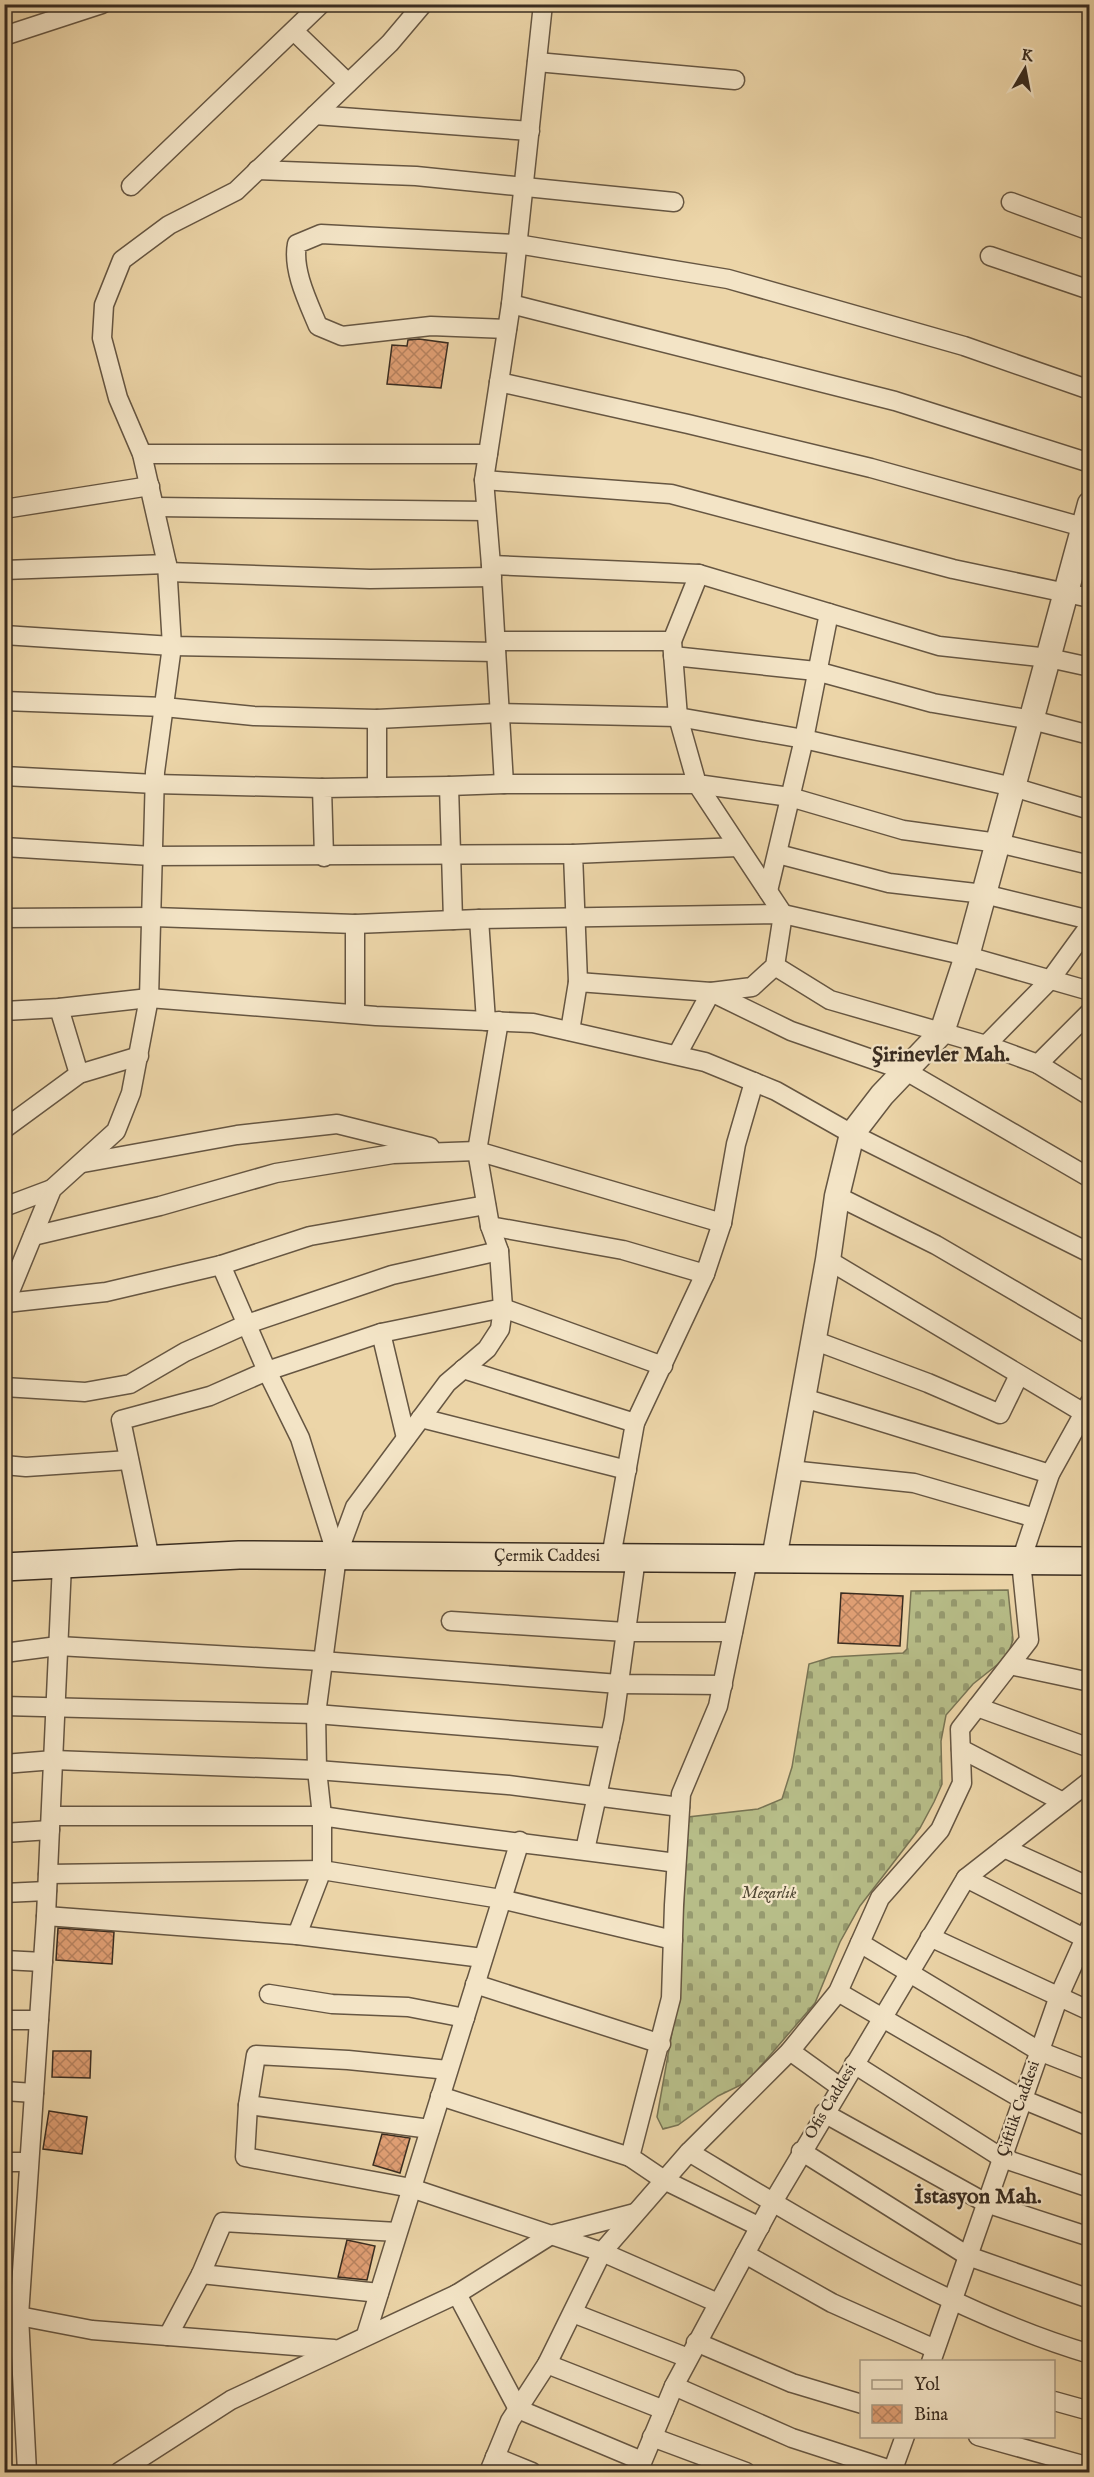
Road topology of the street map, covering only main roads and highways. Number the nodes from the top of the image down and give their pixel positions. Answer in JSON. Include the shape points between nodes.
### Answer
{"nodes":[{"id":1,"x":1089,"y":1561,"type":"edge"},
{"id":2,"x":4,"y":1567,"type":"edge"}],
"edges":[{"from":1,"to":2,"type":"main road","name":"Çermik Caddesi","via":[[239,1555]]}]}
